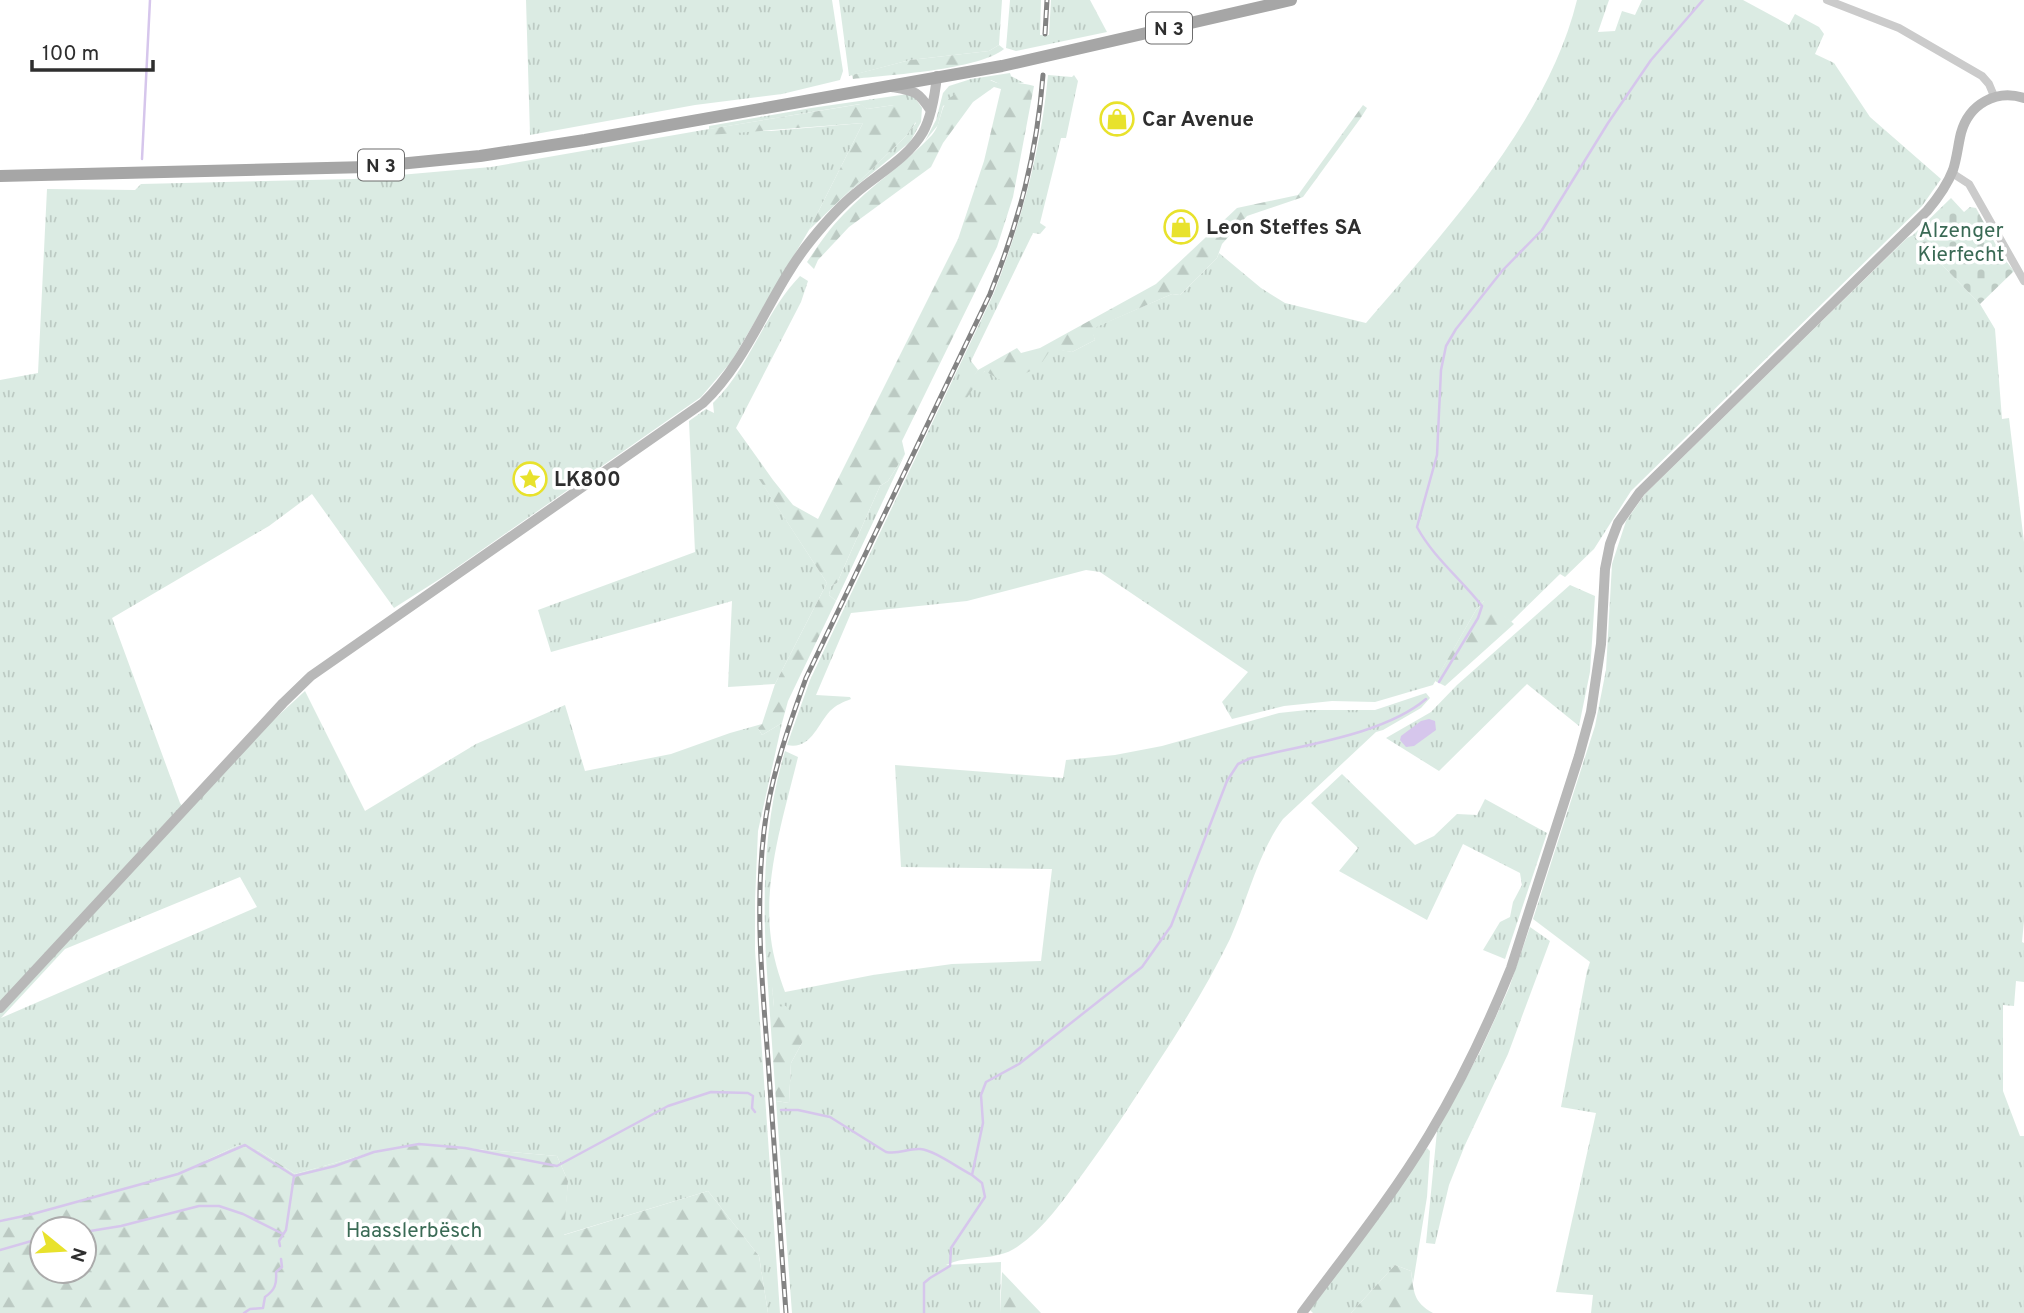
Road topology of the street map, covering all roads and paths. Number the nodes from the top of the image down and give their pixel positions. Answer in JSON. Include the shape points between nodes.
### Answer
{"nodes":[{"id":1,"x":1292,"y":0,"type":"edge"},
{"id":2,"x":1827,"y":0,"type":"edge"},
{"id":3,"x":937,"y":76,"type":"junction"},
{"id":4,"x":885,"y":86,"type":"junction"},
{"id":5,"x":1994,"y":96,"type":"junction"},
{"id":6,"x":2024,"y":98,"type":"edge"},
{"id":7,"x":931,"y":111,"type":"junction"},
{"id":8,"x":1952,"y":173,"type":"junction"},
{"id":9,"x":0,"y":176,"type":"edge"},
{"id":10,"x":2024,"y":281,"type":"edge"},
{"id":11,"x":0,"y":1008,"type":"edge"},
{"id":12,"x":1302,"y":1313,"type":"edge"}],
"edges":[{"from":1,"to":3,"type":"main road","number":"N 3","via":[[1002,66]]},
{"from":2,"to":5,"type":"street","via":[[1920,39],[1982,76]]},
{"from":3,"to":4,"type":"main road","number":"N 3"},
{"from":3,"to":7,"type":"main road"},
{"from":4,"to":7,"type":"main road","via":[[913,90]]},
{"from":4,"to":9,"type":"main road","number":"N 3","via":[[480,156],[368,167]]},
{"from":5,"to":6,"type":"main road"},
{"from":5,"to":8,"type":"main road","via":[[1966,120]]},
{"from":7,"to":11,"type":"main road","via":[[913,146],[854,194],[811,240],[730,371],[703,403],[311,676]]},
{"from":8,"to":10,"type":"street","via":[[1969,184]]},
{"from":8,"to":12,"type":"main road","via":[[1927,211],[1640,492],[1618,523],[1605,569],[1591,712],[1511,968],[1476,1049],[1429,1135]]}]}
